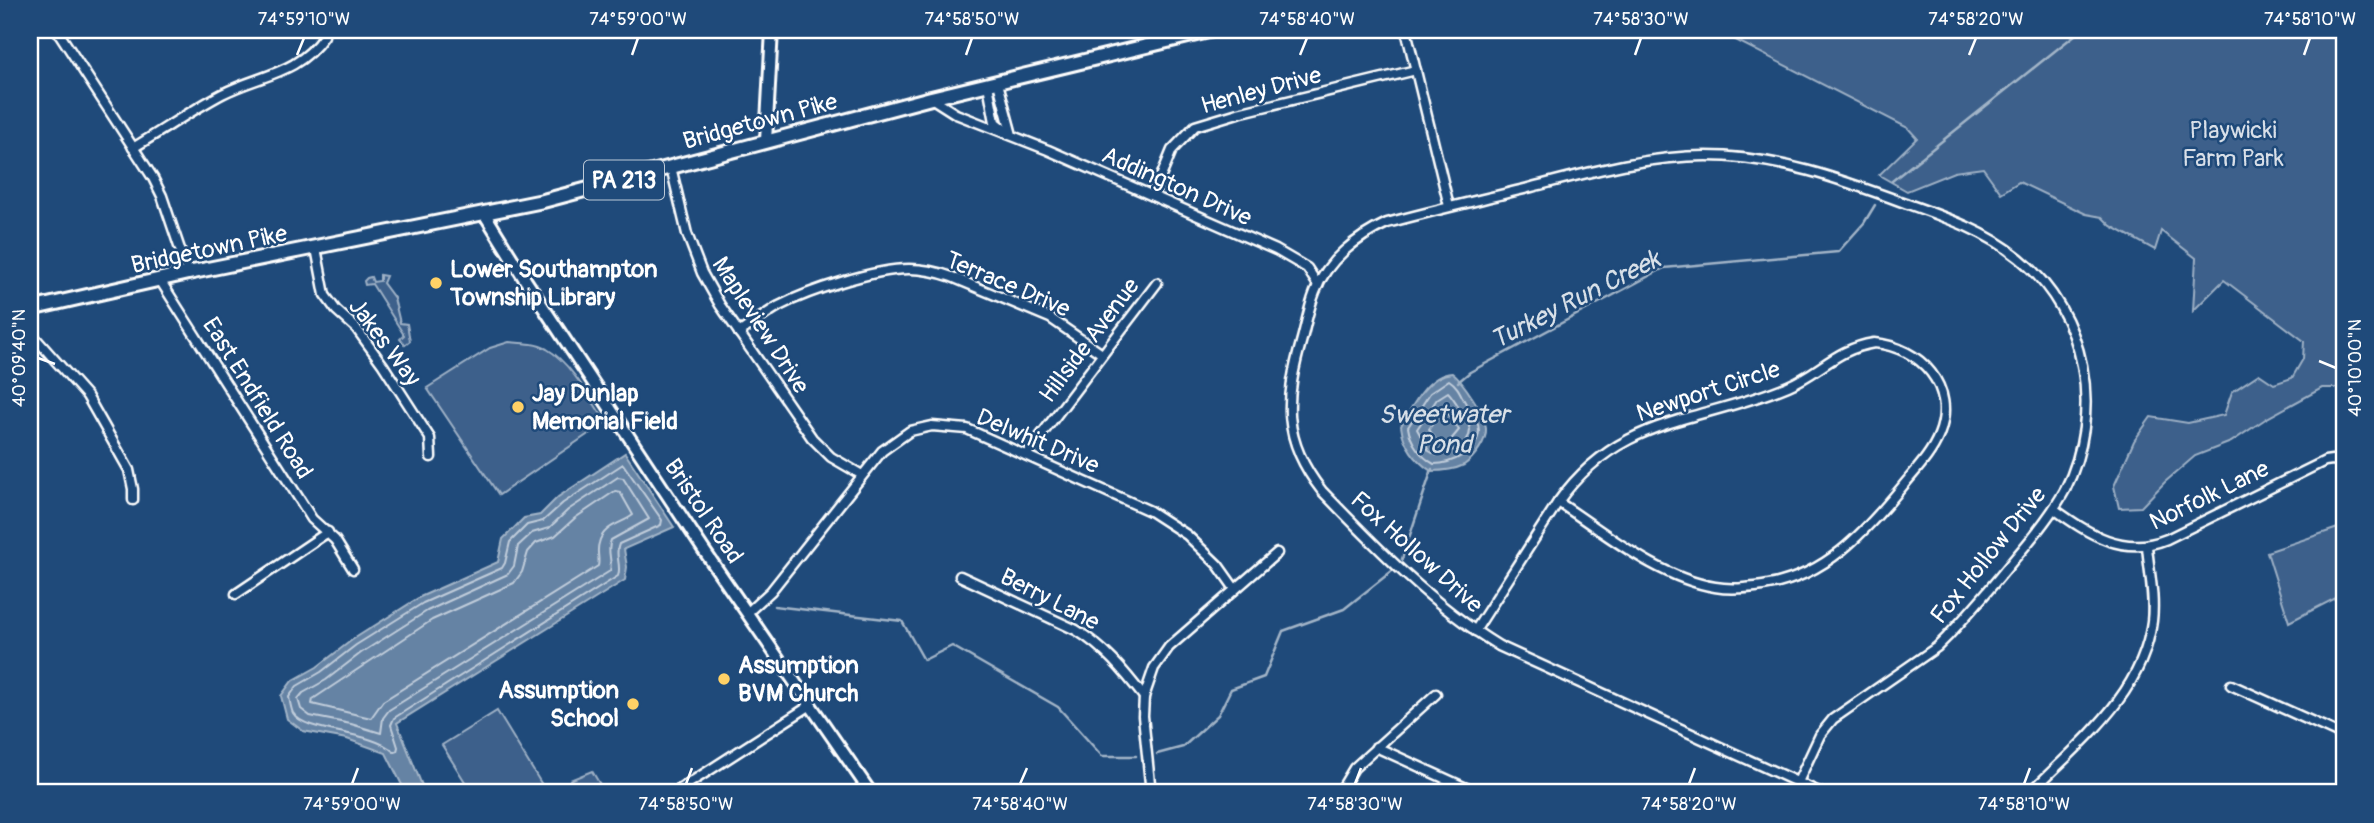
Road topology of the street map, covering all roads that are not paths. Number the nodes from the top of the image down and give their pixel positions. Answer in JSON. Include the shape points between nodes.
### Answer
{"nodes":[{"id":1,"x":57,"y":30,"type":"edge"},
{"id":2,"x":772,"y":30,"type":"edge"},
{"id":3,"x":1213,"y":30,"type":"edge"},
{"id":4,"x":1406,"y":30,"type":"edge"},
{"id":5,"x":324,"y":36,"type":"dead end"},
{"id":6,"x":1416,"y":70,"type":"junction"},
{"id":7,"x":993,"y":84,"type":"junction"},
{"id":8,"x":932,"y":98,"type":"junction"},
{"id":9,"x":1012,"y":135,"type":"junction"},
{"id":10,"x":766,"y":141,"type":"junction"},
{"id":11,"x":133,"y":148,"type":"junction"},
{"id":12,"x":671,"y":167,"type":"junction"},
{"id":13,"x":1153,"y":195,"type":"junction"},
{"id":14,"x":1449,"y":206,"type":"junction"},
{"id":15,"x":484,"y":214,"type":"junction"},
{"id":16,"x":316,"y":248,"type":"junction"},
{"id":17,"x":188,"y":274,"type":"junction"},
{"id":18,"x":160,"y":280,"type":"junction"},
{"id":19,"x":1157,"y":282,"type":"dead end"},
{"id":20,"x":1318,"y":285,"type":"junction"},
{"id":21,"x":30,"y":309,"type":"edge"},
{"id":22,"x":30,"y":331,"type":"edge"},
{"id":23,"x":739,"y":334,"type":"junction"},
{"id":24,"x":1102,"y":354,"type":"junction"},
{"id":25,"x":1026,"y":455,"type":"junction"},
{"id":26,"x":431,"y":457,"type":"dead end"},
{"id":27,"x":2344,"y":462,"type":"edge"},
{"id":28,"x":862,"y":475,"type":"junction"},
{"id":29,"x":133,"y":500,"type":"dead end"},
{"id":30,"x":1558,"y":502,"type":"junction"},
{"id":31,"x":2054,"y":509,"type":"junction"},
{"id":32,"x":328,"y":532,"type":"junction"},
{"id":33,"x":2147,"y":546,"type":"junction"},
{"id":34,"x":1277,"y":552,"type":"dead end"},
{"id":35,"x":353,"y":569,"type":"dead end"},
{"id":36,"x":960,"y":576,"type":"dead end"},
{"id":37,"x":1235,"y":589,"type":"junction"},
{"id":38,"x":236,"y":594,"type":"dead end"},
{"id":39,"x":747,"y":613,"type":"junction"},
{"id":40,"x":1475,"y":631,"type":"junction"},
{"id":41,"x":2231,"y":685,"type":"dead end"},
{"id":42,"x":1436,"y":694,"type":"dead end"},
{"id":43,"x":1144,"y":697,"type":"junction"},
{"id":44,"x":811,"y":705,"type":"junction"},
{"id":45,"x":2342,"y":732,"type":"edge"},
{"id":46,"x":1376,"y":747,"type":"junction"},
{"id":47,"x":1798,"y":782,"type":"junction"},
{"id":48,"x":674,"y":793,"type":"edge"},
{"id":49,"x":871,"y":793,"type":"edge"},
{"id":50,"x":1151,"y":793,"type":"edge"},
{"id":51,"x":1339,"y":793,"type":"edge"},
{"id":52,"x":1477,"y":793,"type":"edge"},
{"id":53,"x":1821,"y":793,"type":"edge"},
{"id":54,"x":2030,"y":793,"type":"edge"}],
"edges":[{"from":1,"to":11,"type":"street"},
{"from":2,"to":10,"type":"main road"},
{"from":3,"to":7,"type":"main road","name":"Bridgetown Pike","number":"PA 213"},
{"from":4,"to":6,"type":"street"},
{"from":5,"to":11,"type":"street","via":[[299,62],[223,94]]},
{"from":6,"to":13,"type":"street","name":"Henley Drive","via":[[1195,127],[1172,149]]},
{"from":6,"to":14,"type":"street"},
{"from":7,"to":8,"type":"main road","name":"Bridgetown Pike","number":"PA 213"},
{"from":7,"to":9,"type":"street","via":[[995,122]]},
{"from":8,"to":9,"type":"street","name":"Addington Drive","via":[[956,114]]},
{"from":8,"to":10,"type":"main road","name":"Bridgetown Pike","number":"PA 213"},
{"from":9,"to":13,"type":"street","name":"Addington Drive"},
{"from":10,"to":12,"type":"main road","name":"Bridgetown Pike","number":"PA 213"},
{"from":11,"to":17,"type":"street","via":[[162,196]]},
{"from":12,"to":15,"type":"main road","name":"Bridgetown Pike","number":"PA 213"},
{"from":12,"to":23,"type":"street","name":"Mapleview Drive","via":[[702,273]]},
{"from":13,"to":20,"type":"street","name":"Addington Drive","via":[[1276,250],[1307,268]]},
{"from":14,"to":20,"type":"street","name":"Fox Hollow Drive","via":[[1373,229],[1338,256]]},
{"from":14,"to":31,"type":"street","name":"Fox Hollow Drive","via":[[1634,162],[1730,157],[1818,173],[1974,229],[2031,268],[2067,318],[2079,348],[2086,391],[2083,439]]},
{"from":15,"to":16,"type":"main road","name":"Bridgetown Pike","number":"PA 213"},
{"from":15,"to":39,"type":"main road","name":"Bristol Road"},
{"from":16,"to":17,"type":"main road","name":"Bridgetown Pike","number":"PA 213"},
{"from":16,"to":26,"type":"street","name":"Jakes Way","via":[[325,295],[383,365],[430,438]]},
{"from":17,"to":18,"type":"main road","name":"Bridgetown Pike","number":"PA 213"},
{"from":18,"to":21,"type":"main road","name":"Bridgetown Pike","number":"PA 213"},
{"from":18,"to":32,"type":"street","name":"East Endfield Road","via":[[312,519]]},
{"from":19,"to":24,"type":"street","name":"Hillside Avenue"},
{"from":20,"to":40,"type":"street","name":"Fox Hollow Drive","via":[[1289,398],[1291,426],[1302,461],[1338,507],[1426,594]]},
{"from":22,"to":29,"type":"street","via":[[87,396],[129,470]]},
{"from":23,"to":24,"type":"street","name":"Terrace Drive","via":[[803,295],[910,269],[952,276],[1050,318]]},
{"from":23,"to":28,"type":"street","name":"Mapleview Drive","via":[[812,438],[831,457]]},
{"from":24,"to":25,"type":"street","name":"Hillside Avenue"},
{"from":25,"to":28,"type":"street","name":"Delwhit Drive","via":[[967,429],[932,426],[910,431],[890,443]]},
{"from":25,"to":37,"type":"street","name":"Delwhit Drive","via":[[1175,526],[1208,554]]},
{"from":27,"to":33,"type":"street","name":"Norfolk Lane","via":[[2325,461]]},
{"from":28,"to":39,"type":"street","name":"Delwhit Drive","via":[[771,591]]},
{"from":30,"to":30,"type":"street","name":"Newport Circle","via":[[1658,568],[1687,581],[1735,589],[1783,582],[1826,563],[1871,524],[1934,445],[1943,418],[1941,395],[1926,366],[1908,352],[1890,344],[1857,346],[1772,393],[1630,437],[1586,470]]},
{"from":30,"to":40,"type":"street","name":"Newport Circle"},
{"from":31,"to":33,"type":"street","name":"Norfolk Lane","via":[[2109,541]]},
{"from":31,"to":47,"type":"street","name":"Fox Hollow Drive","via":[[1937,647],[1826,727]]},
{"from":32,"to":35,"type":"street","name":"East Endfield Road"},
{"from":32,"to":38,"type":"street"},
{"from":33,"to":54,"type":"street","via":[[2153,606],[2141,664],[2117,703]]},
{"from":34,"to":37,"type":"street"},
{"from":36,"to":43,"type":"street","name":"Berry Lane","via":[[1094,641]]},
{"from":37,"to":43,"type":"street","via":[[1168,648],[1154,668]]},
{"from":39,"to":44,"type":"main road","name":"Bristol Road"},
{"from":40,"to":47,"type":"street","name":"Fox Hollow Drive","via":[[1512,653]]},
{"from":41,"to":45,"type":"street"},
{"from":42,"to":46,"type":"street"},
{"from":43,"to":50,"type":"street"},
{"from":44,"to":48,"type":"street"},
{"from":44,"to":49,"type":"main road","name":"Bristol Road"},
{"from":46,"to":51,"type":"street","via":[[1354,768]]},
{"from":46,"to":52,"type":"street"},
{"from":47,"to":53,"type":"street"}]}
